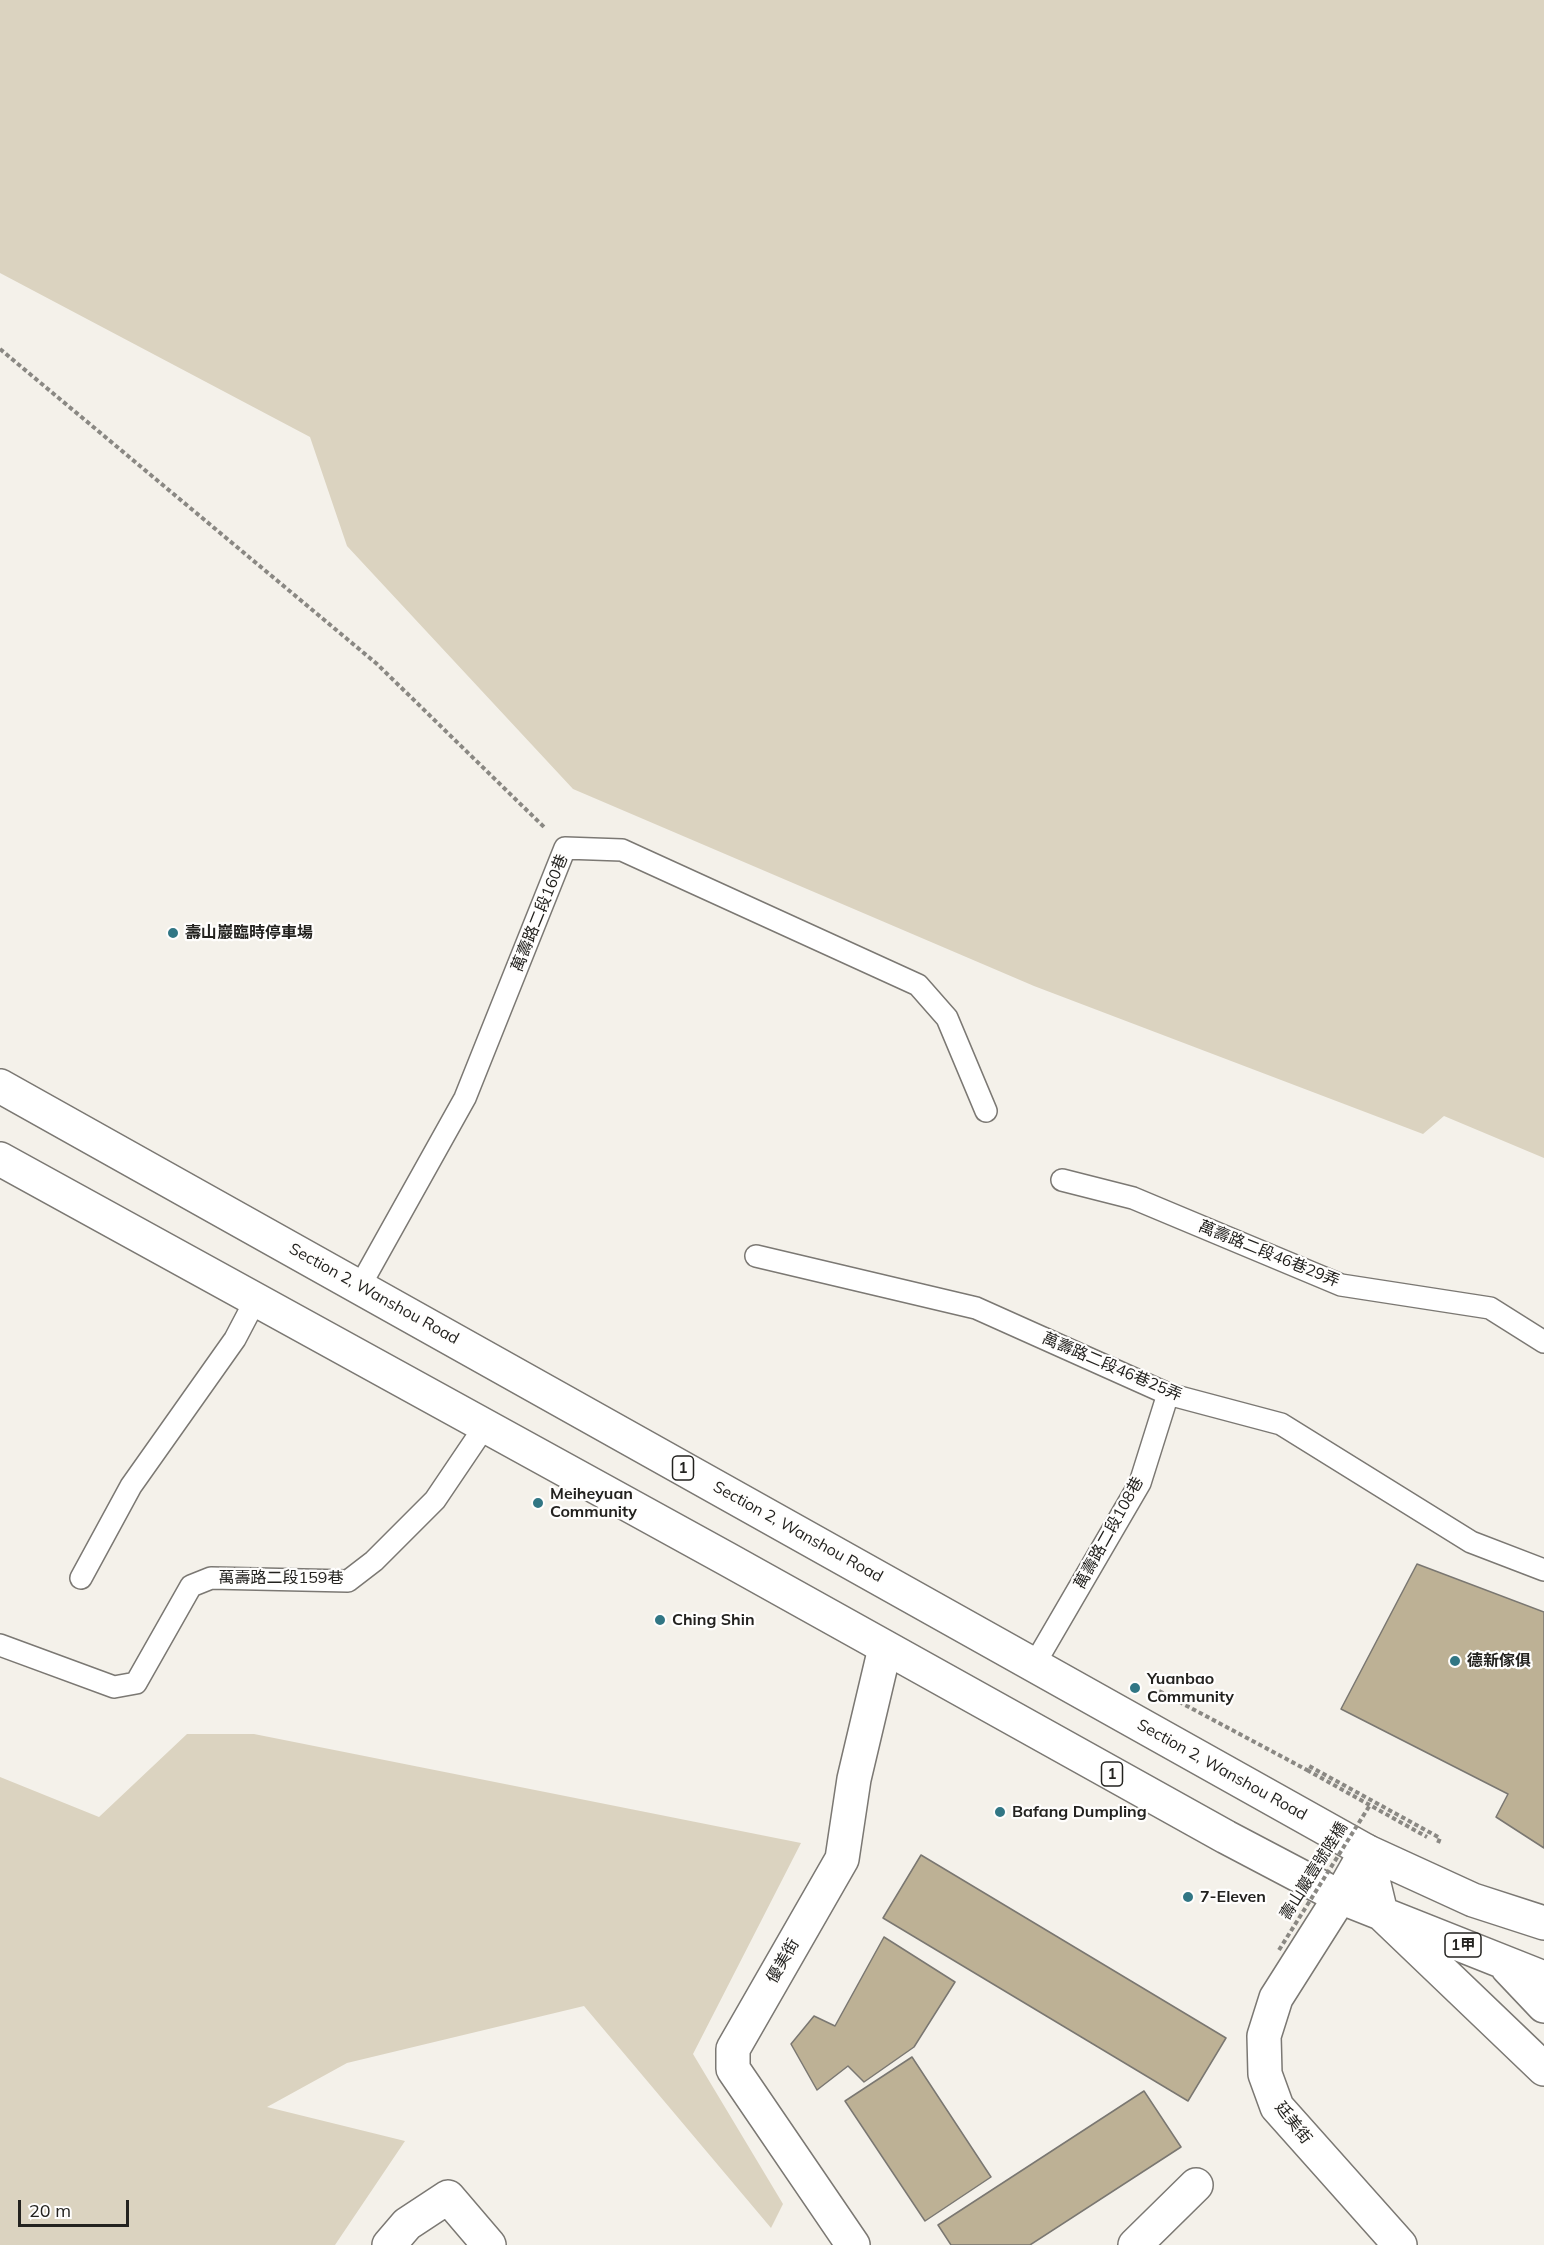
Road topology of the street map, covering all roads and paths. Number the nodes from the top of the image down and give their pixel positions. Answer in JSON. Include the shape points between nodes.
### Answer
{"nodes":[{"id":1,"x":0,"y":349,"type":"edge"},
{"id":2,"x":565,"y":848,"type":"junction"},
{"id":3,"x":0,"y":1086,"type":"edge"},
{"id":4,"x":986,"y":1111,"type":"dead end"},
{"id":5,"x":0,"y":1159,"type":"edge"},
{"id":6,"x":1062,"y":1180,"type":"dead end"},
{"id":7,"x":756,"y":1256,"type":"dead end"},
{"id":8,"x":360,"y":1286,"type":"junction"},
{"id":9,"x":256,"y":1299,"type":"junction"},
{"id":10,"x":1544,"y":1342,"type":"edge"},
{"id":11,"x":1168,"y":1394,"type":"junction"},
{"id":12,"x":485,"y":1426,"type":"junction"},
{"id":13,"x":1542,"y":1565,"type":"edge"},
{"id":14,"x":81,"y":1578,"type":"dead end"},
{"id":15,"x":0,"y":1645,"type":"edge"},
{"id":16,"x":885,"y":1648,"type":"junction"},
{"id":17,"x":1034,"y":1665,"type":"junction"},
{"id":18,"x":1154,"y":1688,"type":"dead end"},
{"id":19,"x":1307,"y":1770,"type":"junction"},
{"id":20,"x":1370,"y":1805,"type":"junction"},
{"id":21,"x":1438,"y":1843,"type":"junction"},
{"id":22,"x":1449,"y":1848,"type":"dead end"},
{"id":23,"x":1366,"y":1851,"type":"junction"},
{"id":24,"x":1340,"y":1896,"type":"junction"},
{"id":25,"x":1473,"y":1900,"type":"junction"},
{"id":26,"x":1381,"y":1913,"type":"junction"},
{"id":27,"x":1544,"y":1923,"type":"edge"},
{"id":28,"x":1279,"y":1950,"type":"dead end"},
{"id":29,"x":1499,"y":1959,"type":"junction"},
{"id":30,"x":1544,"y":1978,"type":"edge"},
{"id":31,"x":1544,"y":2006,"type":"edge"},
{"id":32,"x":1544,"y":2069,"type":"edge"},
{"id":33,"x":1196,"y":2185,"type":"dead end"},
{"id":34,"x":389,"y":2245,"type":"edge"},
{"id":35,"x":489,"y":2245,"type":"edge"},
{"id":36,"x":853,"y":2245,"type":"edge"},
{"id":37,"x":1135,"y":2245,"type":"edge"},
{"id":38,"x":1400,"y":2245,"type":"edge"}],
"edges":[{"from":1,"to":2,"type":"path","via":[[377,664]]},
{"from":2,"to":4,"type":"lane","name":"萬壽路二段160巷","via":[[622,850],[918,985],[947,1018]]},
{"from":2,"to":8,"type":"lane","name":"萬壽路二段160巷","via":[[465,1098]]},
{"from":3,"to":8,"type":"main road","name":"Section 2, Wanshou Road","number":"1"},
{"from":5,"to":9,"type":"main road","number":"1"},
{"from":6,"to":10,"type":"lane","name":"萬壽路二段46巷29弄","via":[[1133,1198],[1341,1285],[1490,1308]]},
{"from":7,"to":11,"type":"lane","name":"萬壽路二段46巷25弄","via":[[976,1308]]},
{"from":8,"to":17,"type":"main road","name":"Section 2, Wanshou Road","number":"1"},
{"from":9,"to":12,"type":"main road","number":"1"},
{"from":9,"to":14,"type":"lane","via":[[235,1339],[131,1486]]},
{"from":11,"to":13,"type":"lane","name":"萬壽路二段46巷25弄","via":[[1281,1424],[1471,1542]]},
{"from":11,"to":17,"type":"lane","name":"萬壽路二段108巷","via":[[1140,1483]]},
{"from":12,"to":15,"type":"lane","name":"萬壽路二段159巷","via":[[435,1500],[374,1561],[348,1581],[211,1578],[191,1586],[136,1683],[114,1687]]},
{"from":12,"to":16,"type":"main road","number":"1"},
{"from":16,"to":24,"type":"main road","number":"1"},
{"from":16,"to":36,"type":"main road","name":"優美街","via":[[854,1779],[842,1859],[733,2049],[733,2069]]},
{"from":17,"to":23,"type":"main road","name":"Section 2, Wanshou Road","number":"1"},
{"from":18,"to":19,"type":"path"},
{"from":19,"to":20,"type":"path"},
{"from":19,"to":21,"type":"path","via":[[1309,1766],[1440,1838]]},
{"from":20,"to":21,"type":"path"},
{"from":20,"to":28,"type":"path","name":"壽山巖壹號陸橋","bridge":true},
{"from":21,"to":22,"type":"path"},
{"from":23,"to":24,"type":"main road","name":"廷美街"},
{"from":23,"to":25,"type":"main road","name":"Section 2, Wanshou Road","number":"1"},
{"from":23,"to":26,"type":"main road"},
{"from":24,"to":26,"type":"main road","number":"1"},
{"from":24,"to":38,"type":"main road","name":"廷美街","via":[[1276,1998],[1264,2036],[1265,2074],[1277,2107]]},
{"from":25,"to":27,"type":"main road","name":"Section 2, Wanshou Road"},
{"from":25,"to":29,"type":"main road"},
{"from":26,"to":29,"type":"main road","number":"1甲"},
{"from":26,"to":32,"type":"main road","number":"1"},
{"from":29,"to":30,"type":"main road","number":"1甲"},
{"from":29,"to":31,"type":"main road"},
{"from":33,"to":37,"type":"main road"},
{"from":34,"to":35,"type":"main road","via":[[407,2224],[448,2198]]}]}
